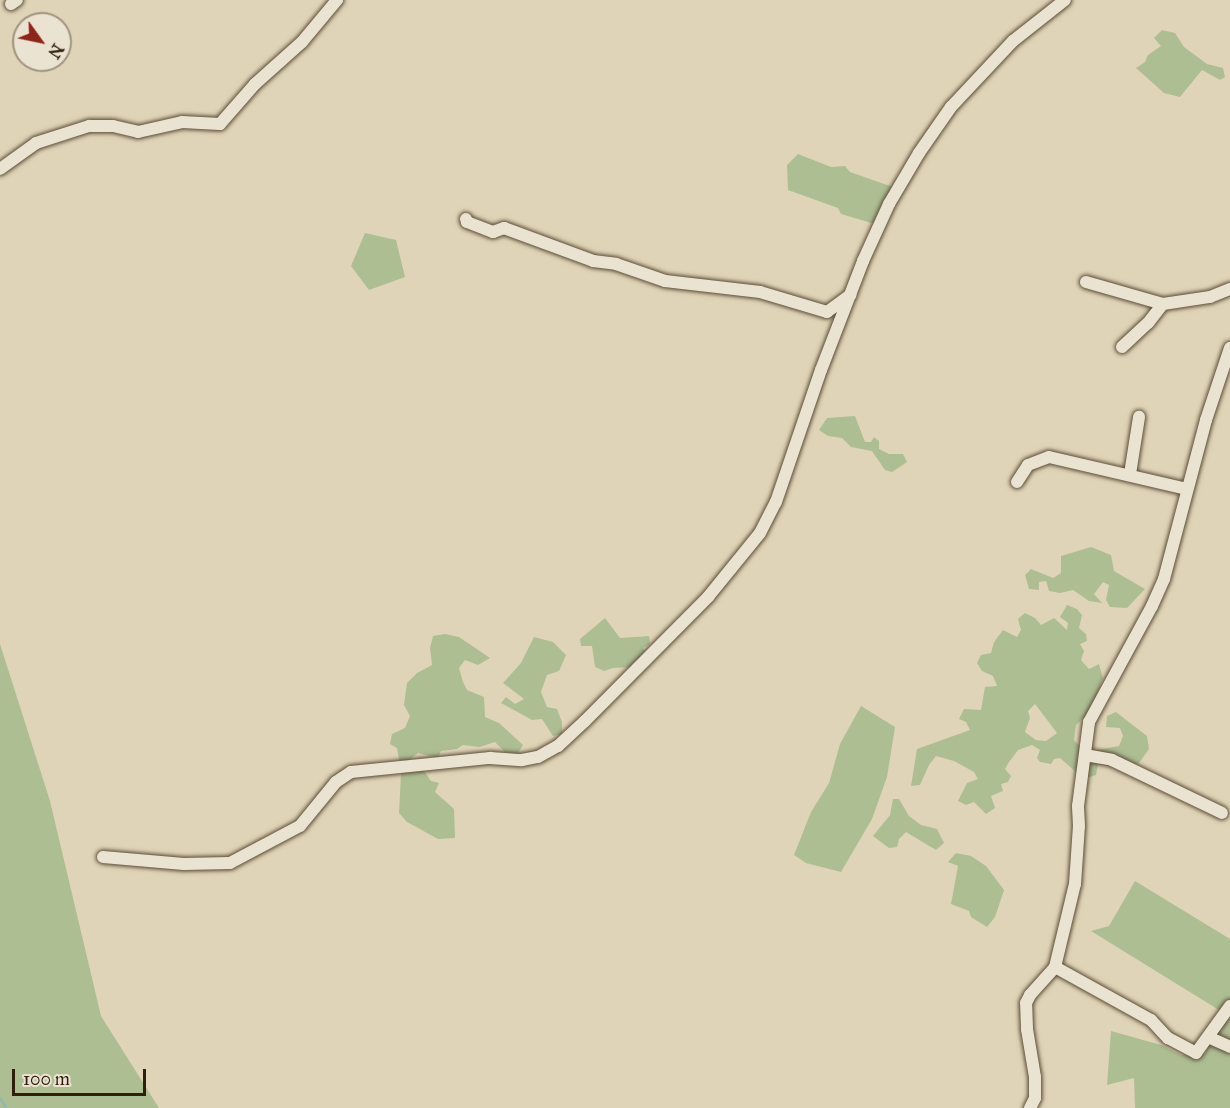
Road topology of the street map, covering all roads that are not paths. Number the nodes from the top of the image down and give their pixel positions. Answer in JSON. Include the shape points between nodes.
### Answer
{"nodes":[{"id":1,"x":337,"y":0,"type":"edge"},
{"id":2,"x":1065,"y":0,"type":"edge"},
{"id":3,"x":0,"y":168,"type":"edge"},
{"id":4,"x":466,"y":219,"type":"dead end"},
{"id":5,"x":1086,"y":282,"type":"dead end"},
{"id":6,"x":1230,"y":289,"type":"edge"},
{"id":7,"x":850,"y":295,"type":"junction"},
{"id":8,"x":1163,"y":304,"type":"junction"},
{"id":9,"x":1122,"y":347,"type":"dead end"},
{"id":10,"x":1230,"y":348,"type":"edge"},
{"id":11,"x":1139,"y":417,"type":"dead end"},
{"id":12,"x":1130,"y":474,"type":"junction"},
{"id":13,"x":1017,"y":483,"type":"dead end"},
{"id":14,"x":1186,"y":489,"type":"junction"},
{"id":15,"x":1085,"y":755,"type":"junction"},
{"id":16,"x":1222,"y":813,"type":"dead end"},
{"id":17,"x":103,"y":857,"type":"dead end"},
{"id":18,"x":1055,"y":967,"type":"junction"},
{"id":19,"x":1230,"y":1006,"type":"edge"},
{"id":20,"x":1208,"y":1037,"type":"junction"},
{"id":21,"x":1230,"y":1047,"type":"edge"},
{"id":22,"x":1030,"y":1108,"type":"edge"}],
"edges":[{"from":1,"to":3,"type":"street","via":[[302,42],[255,84],[220,124],[182,122],[138,132],[89,126],[36,143]]},
{"from":2,"to":7,"type":"street","via":[[1013,41],[951,106],[889,204]]},
{"from":4,"to":7,"type":"street","via":[[494,232],[504,228],[593,261],[665,281],[760,292],[827,312]]},
{"from":5,"to":8,"type":"street"},
{"from":6,"to":8,"type":"street","via":[[1210,297]]},
{"from":7,"to":17,"type":"street","via":[[776,502],[760,533],[708,597],[640,669],[558,746],[538,757],[351,772],[336,782],[300,825],[230,863],[184,864]]},
{"from":8,"to":9,"type":"street"},
{"from":10,"to":14,"type":"street"},
{"from":11,"to":12,"type":"street"},
{"from":12,"to":13,"type":"street","via":[[1049,457],[1028,465]]},
{"from":12,"to":14,"type":"street"},
{"from":14,"to":15,"type":"street","via":[[1164,579],[1090,715]]},
{"from":15,"to":16,"type":"street","via":[[1112,760]]},
{"from":15,"to":18,"type":"street","via":[[1078,797],[1075,884]]},
{"from":18,"to":20,"type":"street","via":[[1151,1020],[1168,1038],[1196,1053]]},
{"from":18,"to":22,"type":"street","via":[[1026,1003],[1035,1077],[1035,1098]]},
{"from":19,"to":20,"type":"street"},
{"from":20,"to":21,"type":"street"}]}
